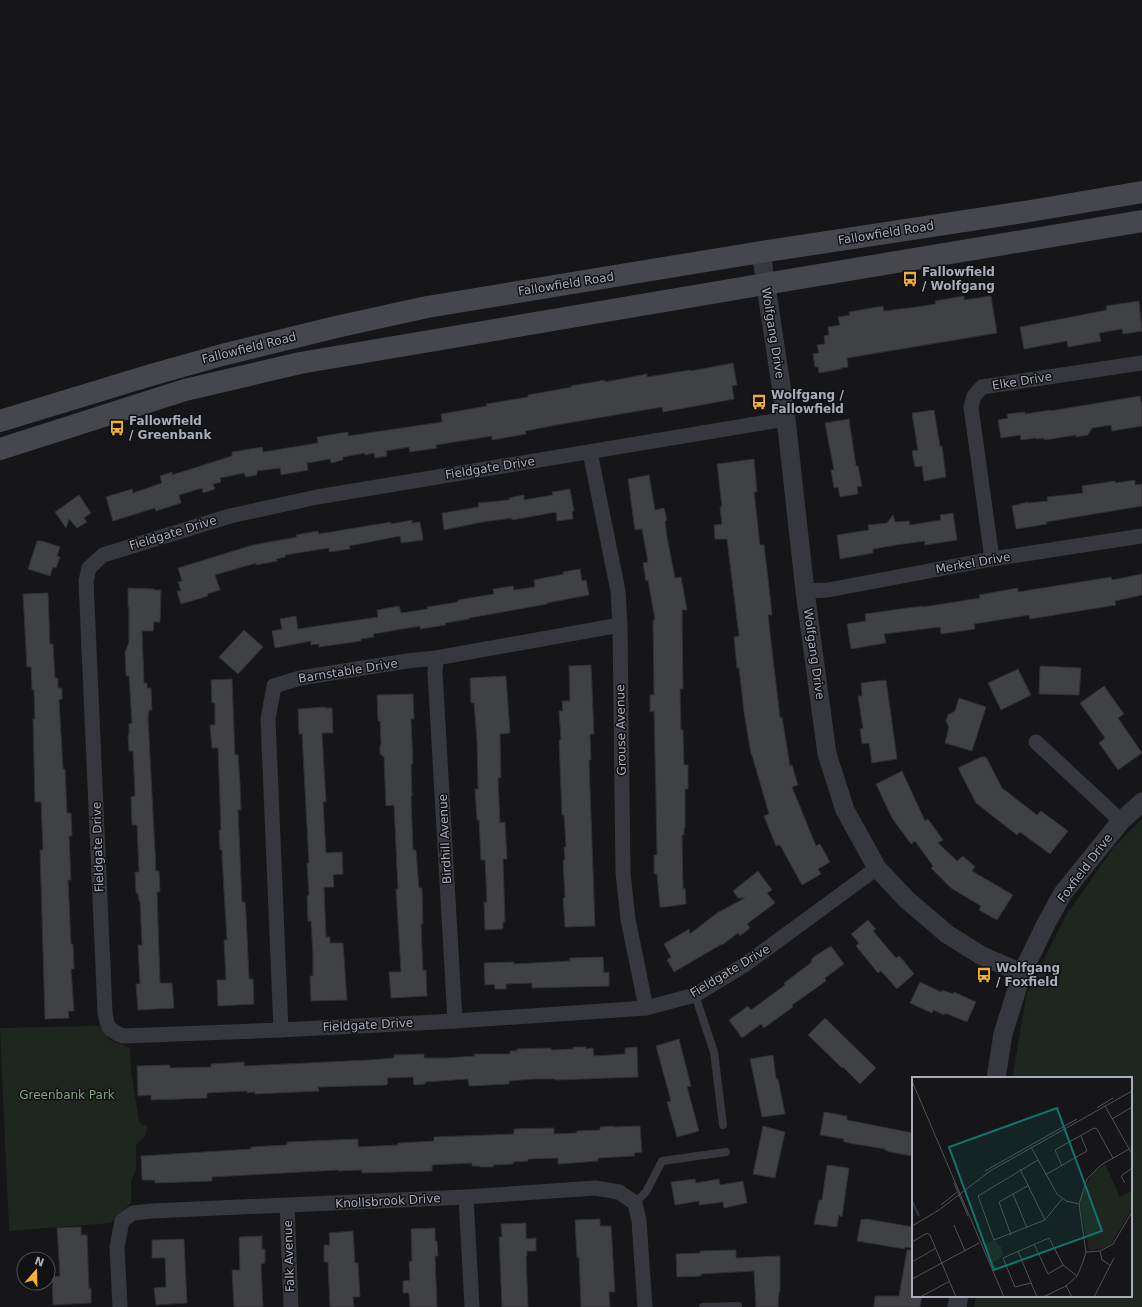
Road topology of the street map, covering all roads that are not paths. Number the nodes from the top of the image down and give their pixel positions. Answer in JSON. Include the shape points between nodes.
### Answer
{"nodes":[{"id":1,"x":1142,"y":192,"type":"edge"},
{"id":2,"x":1142,"y":221,"type":"edge"},
{"id":3,"x":761,"y":252,"type":"junction"},
{"id":4,"x":765,"y":284,"type":"junction"},
{"id":5,"x":1142,"y":363,"type":"edge"},
{"id":6,"x":4,"y":419,"type":"edge"},
{"id":7,"x":786,"y":419,"type":"junction"},
{"id":8,"x":4,"y":449,"type":"edge"},
{"id":9,"x":590,"y":452,"type":"junction"},
{"id":10,"x":1142,"y":536,"type":"edge"},
{"id":11,"x":992,"y":559,"type":"junction"},
{"id":12,"x":805,"y":591,"type":"junction"},
{"id":13,"x":620,"y":624,"type":"junction"},
{"id":14,"x":436,"y":658,"type":"junction"},
{"id":15,"x":1036,"y":742,"type":"dead end"},
{"id":16,"x":1142,"y":802,"type":"edge"},
{"id":17,"x":1121,"y":821,"type":"junction"},
{"id":18,"x":877,"y":868,"type":"junction"},
{"id":19,"x":1022,"y":973,"type":"junction"},
{"id":20,"x":695,"y":995,"type":"junction"},
{"id":21,"x":646,"y":1008,"type":"junction"},
{"id":22,"x":455,"y":1021,"type":"junction"},
{"id":23,"x":281,"y":1030,"type":"junction"},
{"id":24,"x":996,"y":1077,"type":"edge"},
{"id":25,"x":724,"y":1125,"type":"dead end"},
{"id":26,"x":726,"y":1152,"type":"dead end"},
{"id":27,"x":466,"y":1197,"type":"junction"},
{"id":28,"x":635,"y":1203,"type":"junction"},
{"id":29,"x":287,"y":1206,"type":"junction"},
{"id":30,"x":959,"y":1297,"type":"edge"},
{"id":31,"x":738,"y":1306,"type":"dead end"},
{"id":32,"x":120,"y":1307,"type":"edge"},
{"id":33,"x":291,"y":1307,"type":"edge"},
{"id":34,"x":472,"y":1307,"type":"edge"},
{"id":35,"x":645,"y":1307,"type":"edge"},
{"id":36,"x":703,"y":1307,"type":"edge"},
{"id":37,"x":957,"y":1307,"type":"edge"}],
"edges":[{"from":1,"to":3,"type":"main road","name":"Fallowfield Road"},
{"from":2,"to":4,"type":"main road","name":"Fallowfield Road"},
{"from":3,"to":4,"type":"street","name":"Wolfgang Drive"},
{"from":3,"to":6,"type":"main road","name":"Fallowfield Road","via":[[386,315],[222,355]]},
{"from":4,"to":7,"type":"street","name":"Wolfgang Drive"},
{"from":4,"to":8,"type":"main road","name":"Fallowfield Road","via":[[300,363],[186,390]]},
{"from":5,"to":11,"type":"street","name":"Elke Drive","via":[[982,387],[974,396],[971,407]]},
{"from":7,"to":9,"type":"street","name":"Fieldgate Drive"},
{"from":7,"to":12,"type":"street","name":"Wolfgang Drive"},
{"from":9,"to":13,"type":"street","name":"Grouse Avenue","via":[[618,591]]},
{"from":9,"to":23,"type":"street","name":"Fieldgate Drive","via":[[317,497],[230,516],[103,555],[89,568],[86,581],[107,1025],[112,1032],[123,1036]]},
{"from":10,"to":11,"type":"street","name":"Merkel Drive"},
{"from":11,"to":12,"type":"street","name":"Merkel Drive","via":[[828,590]]},
{"from":12,"to":18,"type":"street","name":"Wolfgang Drive","via":[[827,754],[845,810]]},
{"from":13,"to":14,"type":"street","name":"Barnstable Drive"},
{"from":13,"to":21,"type":"street","name":"Grouse Avenue","via":[[624,873],[628,919]]},
{"from":14,"to":22,"type":"street","name":"Birdhill Avenue"},
{"from":14,"to":23,"type":"street","name":"Barnstable Drive","via":[[300,678],[274,686],[268,719]]},
{"from":15,"to":17,"type":"street"},
{"from":16,"to":17,"type":"street","name":"Foxfield Drive"},
{"from":17,"to":19,"type":"street","name":"Foxfield Drive","via":[[1063,893]]},
{"from":18,"to":19,"type":"street","name":"Wolfgang Drive","via":[[906,899],[947,934],[982,956]]},
{"from":18,"to":20,"type":"street","name":"Fieldgate Drive","via":[[746,964]]},
{"from":19,"to":24,"type":"street","name":"Foxfield Drive","via":[[1003,1034]]},
{"from":20,"to":21,"type":"street","name":"Fieldgate Drive"},
{"from":20,"to":25,"type":"lane","via":[[714,1052]]},
{"from":21,"to":22,"type":"street","name":"Fieldgate Drive"},
{"from":22,"to":23,"type":"street","name":"Fieldgate Drive"},
{"from":26,"to":28,"type":"lane","via":[[662,1161],[646,1192]]},
{"from":27,"to":28,"type":"street","name":"Knollsbrook Drive","via":[[595,1188],[619,1192]]},
{"from":27,"to":29,"type":"street","name":"Knollsbrook Drive"},
{"from":27,"to":34,"type":"street"},
{"from":28,"to":35,"type":"street","via":[[639,1220]]},
{"from":29,"to":32,"type":"street","name":"Knollsbrook Drive","via":[[132,1213],[122,1221],[117,1247]]},
{"from":29,"to":33,"type":"street","name":"Falk Avenue"},
{"from":30,"to":37,"type":"street"},
{"from":31,"to":36,"type":"lane"}]}
